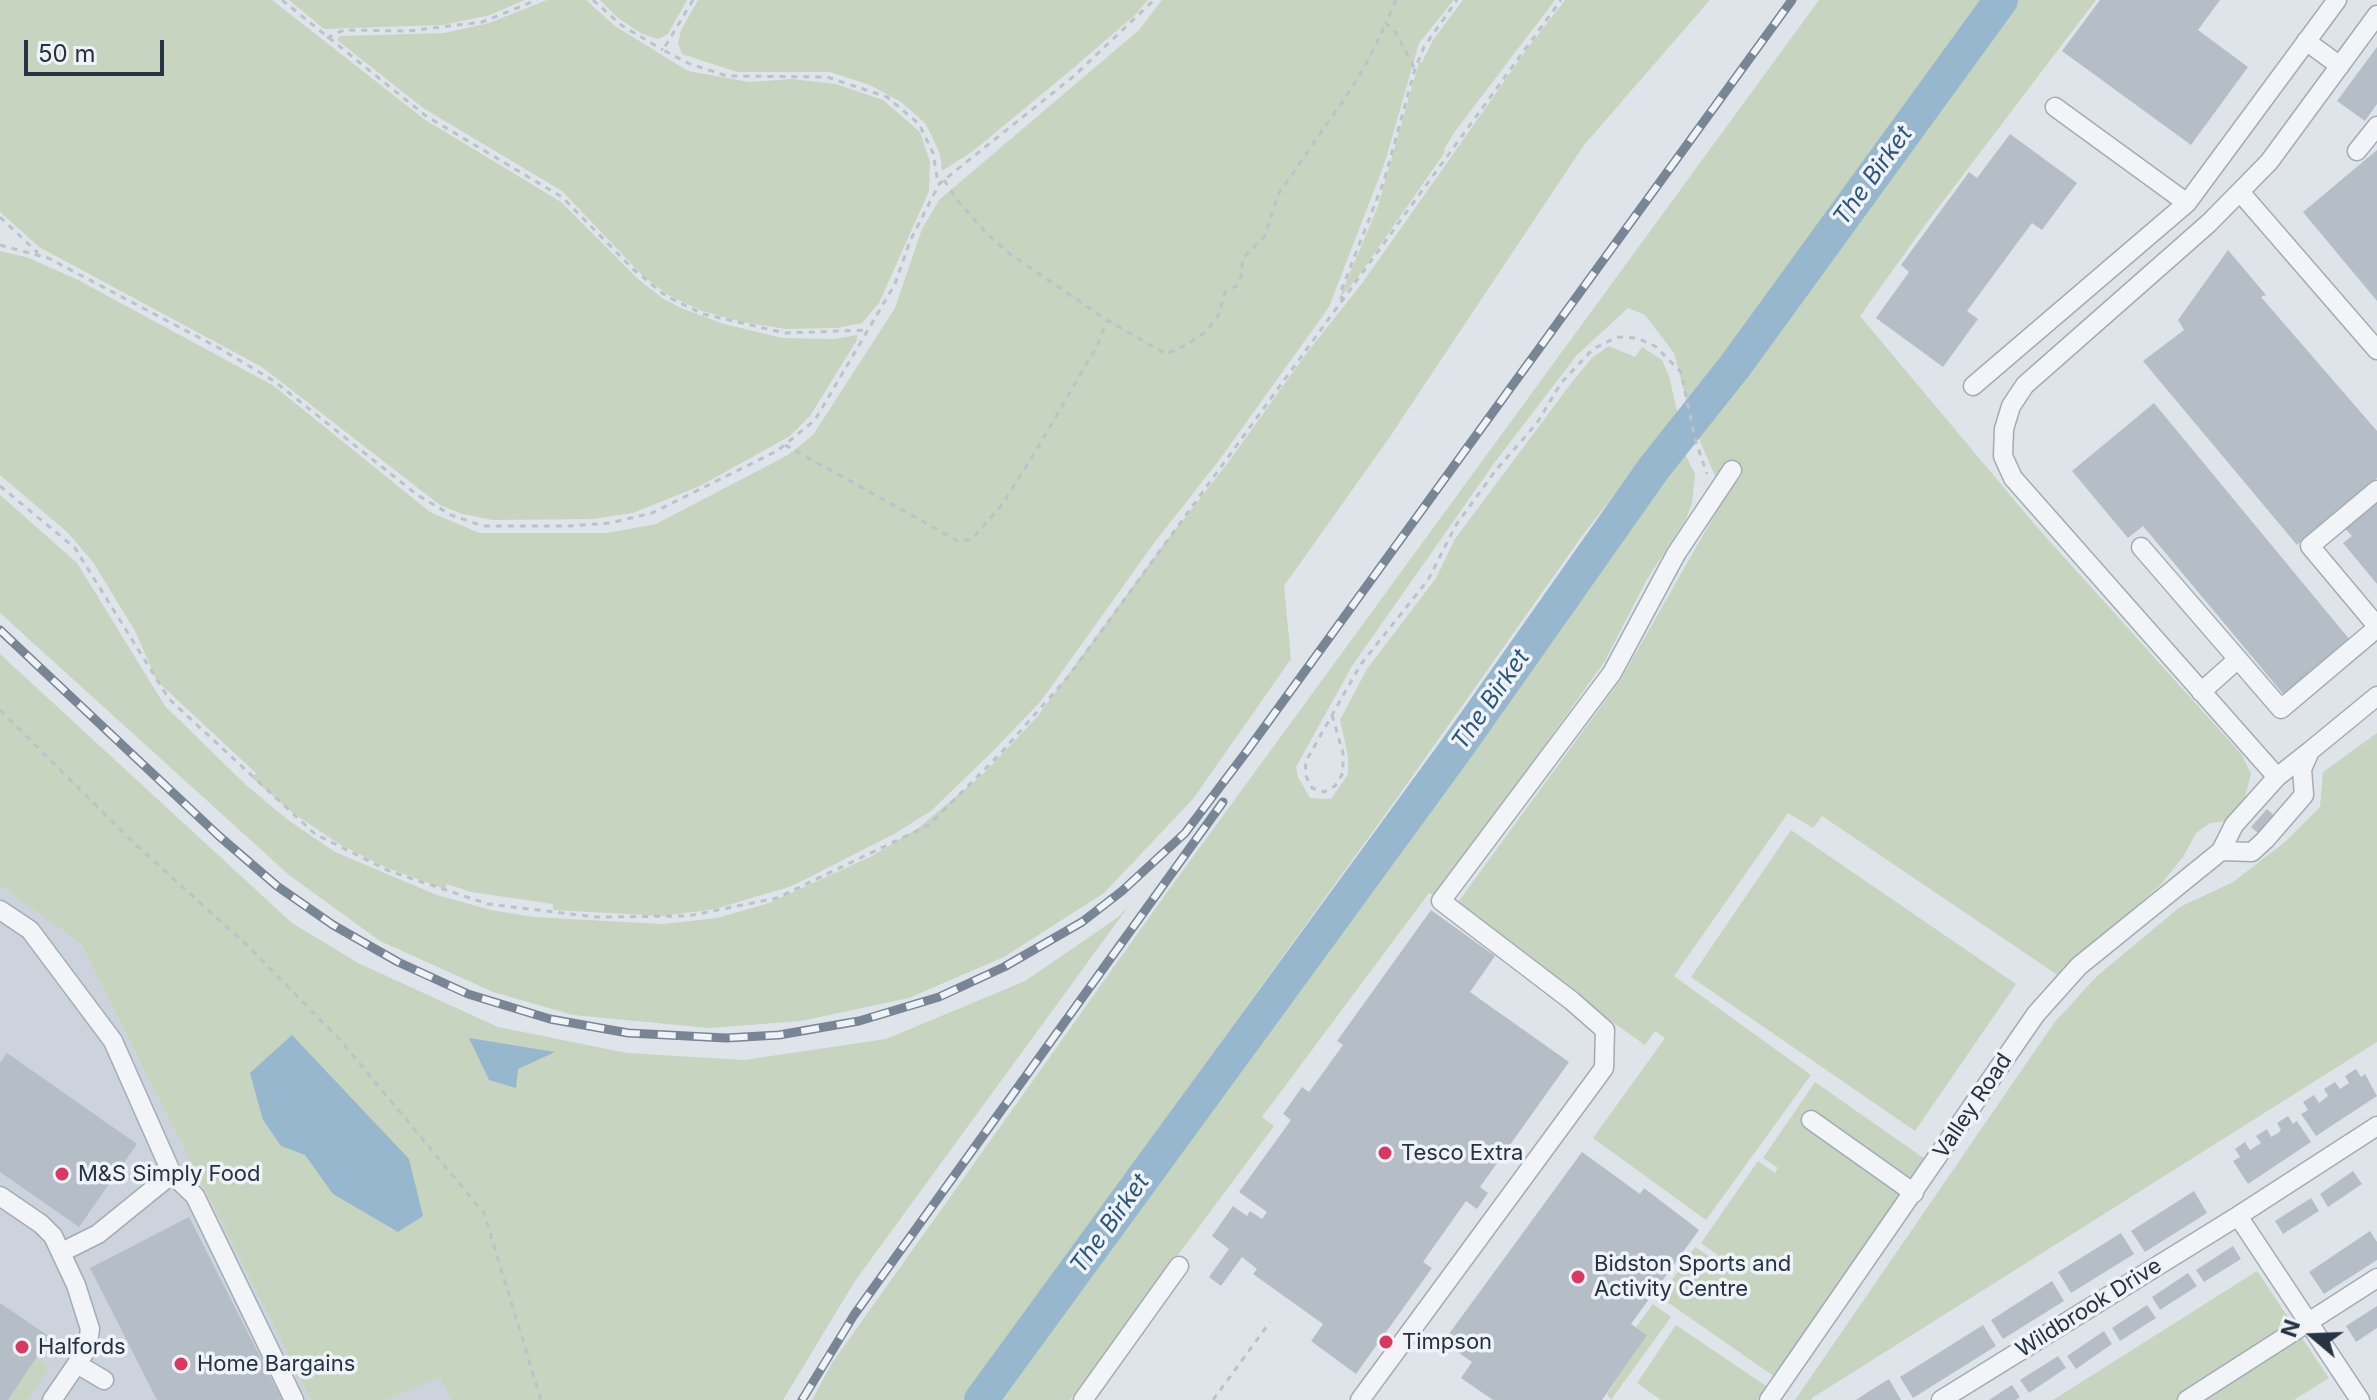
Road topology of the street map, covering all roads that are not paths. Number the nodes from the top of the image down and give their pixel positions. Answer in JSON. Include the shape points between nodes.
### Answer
{"nodes":[{"id":1,"x":2337,"y":0,"type":"edge"},
{"id":2,"x":2377,"y":15,"type":"edge"},
{"id":3,"x":2306,"y":41,"type":"junction"},
{"id":4,"x":2340,"y":66,"type":"junction"},
{"id":5,"x":2055,"y":107,"type":"dead end"},
{"id":6,"x":2377,"y":126,"type":"edge"},
{"id":7,"x":2357,"y":151,"type":"dead end"},
{"id":8,"x":2240,"y":192,"type":"junction"},
{"id":9,"x":2187,"y":203,"type":"junction"},
{"id":10,"x":2116,"y":263,"type":"junction"},
{"id":11,"x":2136,"y":287,"type":"junction"},
{"id":12,"x":2377,"y":350,"type":"edge"},
{"id":13,"x":1973,"y":386,"type":"dead end"},
{"id":14,"x":1732,"y":470,"type":"dead end"},
{"id":15,"x":2377,"y":490,"type":"edge"},
{"id":16,"x":2141,"y":547,"type":"dead end"},
{"id":17,"x":2377,"y":627,"type":"edge"},
{"id":18,"x":2238,"y":659,"type":"junction"},
{"id":19,"x":2201,"y":692,"type":"junction"},
{"id":20,"x":2377,"y":696,"type":"edge"},
{"id":21,"x":2310,"y":751,"type":"junction"},
{"id":22,"x":2277,"y":777,"type":"junction"},
{"id":23,"x":2221,"y":851,"type":"junction"},
{"id":24,"x":0,"y":910,"type":"edge"},
{"id":25,"x":1811,"y":1120,"type":"dead end"},
{"id":26,"x":2377,"y":1126,"type":"edge"},
{"id":27,"x":172,"y":1174,"type":"junction"},
{"id":28,"x":1914,"y":1193,"type":"junction"},
{"id":29,"x":0,"y":1196,"type":"edge"},
{"id":30,"x":2238,"y":1216,"type":"junction"},
{"id":31,"x":62,"y":1252,"type":"junction"},
{"id":32,"x":1179,"y":1266,"type":"dead end"},
{"id":33,"x":2377,"y":1278,"type":"edge"},
{"id":34,"x":2308,"y":1323,"type":"junction"},
{"id":35,"x":77,"y":1364,"type":"junction"},
{"id":36,"x":104,"y":1380,"type":"dead end"},
{"id":37,"x":52,"y":1400,"type":"edge"},
{"id":38,"x":294,"y":1400,"type":"edge"},
{"id":39,"x":1083,"y":1400,"type":"edge"},
{"id":40,"x":1360,"y":1400,"type":"edge"},
{"id":41,"x":1769,"y":1400,"type":"edge"},
{"id":42,"x":1941,"y":1400,"type":"edge"},
{"id":43,"x":2187,"y":1400,"type":"edge"},
{"id":44,"x":2360,"y":1400,"type":"edge"}],
"edges":[{"from":1,"to":3,"type":"street"},
{"from":2,"to":4,"type":"street"},
{"from":3,"to":4,"type":"street"},
{"from":3,"to":9,"type":"street"},
{"from":4,"to":8,"type":"street","via":[[2269,162]]},
{"from":5,"to":9,"type":"street"},
{"from":6,"to":7,"type":"street"},
{"from":8,"to":11,"type":"street"},
{"from":8,"to":12,"type":"street"},
{"from":9,"to":10,"type":"street"},
{"from":10,"to":11,"type":"street"},
{"from":10,"to":13,"type":"street"},
{"from":11,"to":19,"type":"street","via":[[2025,385],[2011,406],[2003,456],[2013,478]]},
{"from":14,"to":40,"type":"street","via":[[1676,554],[1612,673],[1441,901],[1605,1030],[1604,1068]]},
{"from":15,"to":17,"type":"street","via":[[2310,546]]},
{"from":16,"to":18,"type":"street"},
{"from":17,"to":18,"type":"street","via":[[2281,709]]},
{"from":18,"to":19,"type":"street"},
{"from":19,"to":22,"type":"street"},
{"from":20,"to":21,"type":"street"},
{"from":21,"to":22,"type":"street"},
{"from":21,"to":23,"type":"street","via":[[2302,769],[2304,795],[2299,804],[2252,852]]},
{"from":22,"to":23,"type":"street","via":[[2234,825]]},
{"from":23,"to":28,"type":"street","name":"Valley Road","via":[[2071,975],[2036,1014]]},
{"from":24,"to":27,"type":"street","via":[[30,930],[113,1041]]},
{"from":25,"to":28,"type":"street"},
{"from":26,"to":30,"type":"street","name":"Wildbrook Drive"},
{"from":27,"to":31,"type":"street","via":[[98,1234]]},
{"from":27,"to":38,"type":"street","via":[[195,1196]]},
{"from":28,"to":41,"type":"street","name":"Valley Road"},
{"from":29,"to":31,"type":"street","via":[[41,1224]]},
{"from":30,"to":34,"type":"street"},
{"from":30,"to":42,"type":"street","name":"Wildbrook Drive"},
{"from":31,"to":35,"type":"street","via":[[90,1329],[87,1349]]},
{"from":32,"to":39,"type":"street"},
{"from":33,"to":34,"type":"street"},
{"from":34,"to":43,"type":"street"},
{"from":34,"to":44,"type":"street"},
{"from":35,"to":36,"type":"street"},
{"from":35,"to":37,"type":"street"}]}
